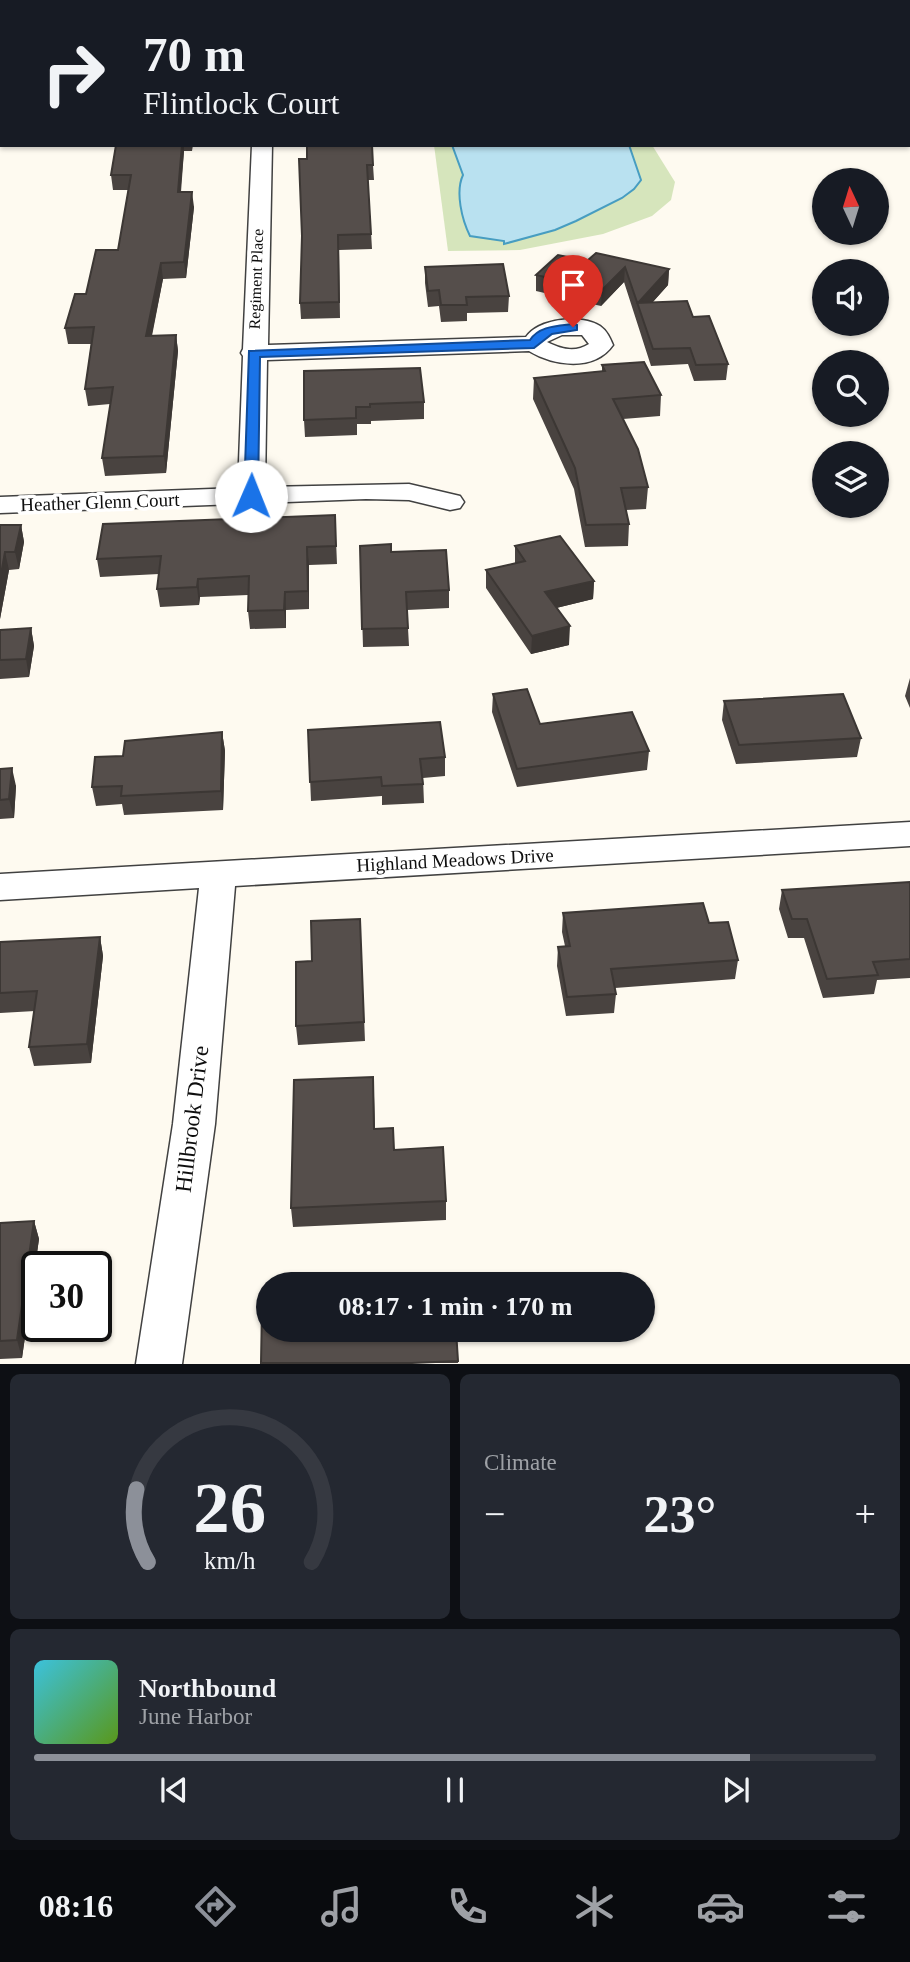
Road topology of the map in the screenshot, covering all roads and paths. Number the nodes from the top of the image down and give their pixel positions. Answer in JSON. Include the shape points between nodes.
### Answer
{"nodes":[{"id":1,"x":262,"y":147,"type":"edge"},
{"id":2,"x":534,"y":344,"type":"dead end"},
{"id":3,"x":253,"y":354,"type":"junction"},
{"id":4,"x":251,"y":496,"type":"junction"},
{"id":5,"x":450,"y":502,"type":"dead end"},
{"id":6,"x":0,"y":505,"type":"edge"},
{"id":7,"x":910,"y":834,"type":"edge"},
{"id":8,"x":218,"y":874,"type":"junction"},
{"id":9,"x":0,"y":887,"type":"edge"},
{"id":10,"x":159,"y":1363,"type":"edge"}],
"edges":[{"from":1,"to":3,"type":"street","name":"Regiment Place"},
{"from":2,"to":3,"type":"street"},
{"from":3,"to":4,"type":"street","name":"Regiment Place"},
{"from":4,"to":5,"type":"street","name":"Heather Glenn Court","via":[[410,492]]},
{"from":4,"to":6,"type":"street","name":"Heather Glenn Court"},
{"from":7,"to":8,"type":"street","name":"Highland Meadows Drive"},
{"from":8,"to":9,"type":"street","name":"Highland Meadows Drive"},
{"from":8,"to":10,"type":"street","name":"Hillbrook Drive","via":[[194,1124]]}]}
